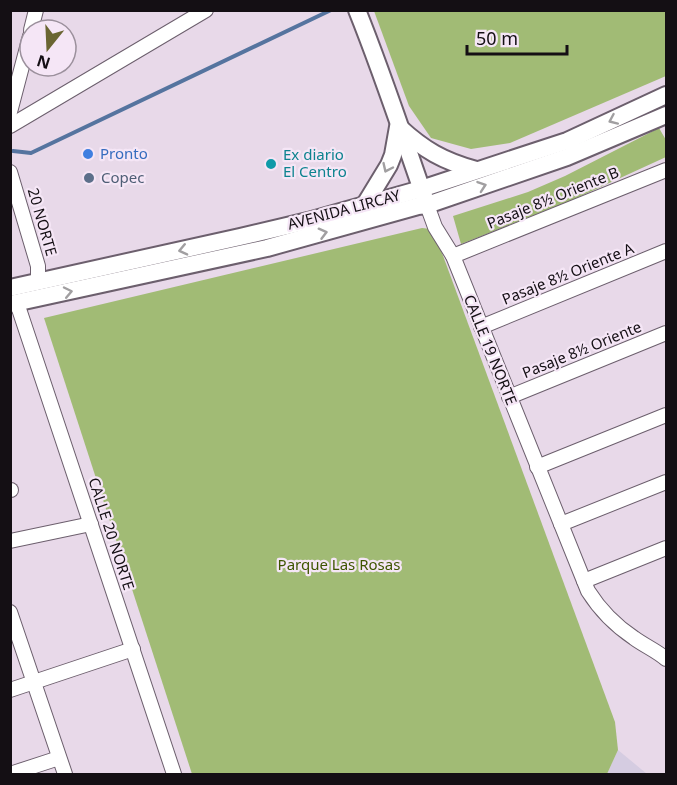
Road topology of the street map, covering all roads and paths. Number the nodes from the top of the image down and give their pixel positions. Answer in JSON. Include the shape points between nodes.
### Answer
{"nodes":[{"id":1,"x":206,"y":10,"type":"edge"},
{"id":2,"x":357,"y":10,"type":"edge"},
{"id":3,"x":19,"y":78,"type":"edge"},
{"id":4,"x":666,"y":95,"type":"edge"},
{"id":5,"x":10,"y":112,"type":"edge"},
{"id":6,"x":666,"y":118,"type":"edge"},
{"id":7,"x":10,"y":126,"type":"edge"},
{"id":8,"x":398,"y":126,"type":"junction"},
{"id":9,"x":476,"y":170,"type":"junction"},
{"id":10,"x":666,"y":170,"type":"edge"},
{"id":11,"x":10,"y":172,"type":"edge"},
{"id":12,"x":421,"y":189,"type":"junction"},
{"id":13,"x":364,"y":206,"type":"junction"},
{"id":14,"x":427,"y":206,"type":"junction"},
{"id":15,"x":666,"y":251,"type":"edge"},
{"id":16,"x":453,"y":256,"type":"junction"},
{"id":17,"x":38,"y":282,"type":"junction"},
{"id":18,"x":13,"y":299,"type":"edge"},
{"id":19,"x":481,"y":327,"type":"junction"},
{"id":20,"x":666,"y":333,"type":"edge"},
{"id":21,"x":509,"y":397,"type":"junction"},
{"id":22,"x":666,"y":415,"type":"edge"},
{"id":23,"x":537,"y":467,"type":"junction"},
{"id":24,"x":666,"y":482,"type":"edge"},
{"id":25,"x":561,"y":524,"type":"junction"},
{"id":26,"x":91,"y":525,"type":"junction"},
{"id":27,"x":10,"y":541,"type":"edge"},
{"id":28,"x":666,"y":548,"type":"edge"},
{"id":29,"x":584,"y":581,"type":"junction"},
{"id":30,"x":10,"y":612,"type":"edge"},
{"id":31,"x":132,"y":649,"type":"junction"},
{"id":32,"x":666,"y":656,"type":"edge"},
{"id":33,"x":34,"y":682,"type":"junction"},
{"id":34,"x":10,"y":690,"type":"edge"},
{"id":35,"x":59,"y":758,"type":"junction"},
{"id":36,"x":10,"y":774,"type":"edge"},
{"id":37,"x":65,"y":774,"type":"edge"},
{"id":38,"x":174,"y":774,"type":"edge"}],
"edges":[{"from":1,"to":7,"type":"street"},
{"from":2,"to":8,"type":"main road","name":"CALLE 19 NORTE"},
{"from":3,"to":5,"type":"street"},
{"from":4,"to":9,"type":"main road","name":"AVENIDA LIRCAY","one_way":true,"via":[[567,141]]},
{"from":14,"to":6,"type":"main road","name":"AVENIDA LIRCAY","one_way":true},
{"from":8,"to":9,"type":"main road","via":[[429,152]]},
{"from":8,"to":12,"type":"main road","name":"CALLE 19 NORTE"},
{"from":8,"to":13,"type":"main road","one_way":true,"via":[[389,165]]},
{"from":9,"to":12,"type":"main road","name":"AVENIDA LIRCAY"},
{"from":10,"to":16,"type":"street","name":"Pasaje 8½ Oriente B"},
{"from":11,"to":17,"type":"street","name":"20 NORTE","via":[[38,266]]},
{"from":12,"to":13,"type":"main road","name":"AVENIDA LIRCAY"},
{"from":12,"to":14,"type":"main road","name":"CALLE 19 NORTE"},
{"from":13,"to":17,"type":"main road","name":"AVENIDA LIRCAY","one_way":true},
{"from":14,"to":16,"type":"street","name":"CALLE 19 NORTE"},
{"from":18,"to":14,"type":"main road","name":"AVENIDA LIRCAY","one_way":true,"via":[[267,248]]},
{"from":15,"to":19,"type":"street","name":"Pasaje 8½ Oriente A"},
{"from":16,"to":19,"type":"street","name":"CALLE 19 NORTE"},
{"from":17,"to":18,"type":"main road","name":"AVENIDA LIRCAY"},
{"from":18,"to":26,"type":"street","name":"CALLE 20 NORTE"},
{"from":19,"to":21,"type":"street","name":"CALLE 19 NORTE"},
{"from":20,"to":21,"type":"street","name":"Pasaje 8½ Oriente"},
{"from":21,"to":23,"type":"street","name":"CALLE 19 NORTE"},
{"from":22,"to":23,"type":"street"},
{"from":23,"to":25,"type":"street","name":"CALLE 19 NORTE"},
{"from":24,"to":25,"type":"street"},
{"from":25,"to":29,"type":"street","name":"CALLE 19 NORTE"},
{"from":26,"to":27,"type":"street"},
{"from":26,"to":31,"type":"street","name":"CALLE 20 NORTE"},
{"from":28,"to":29,"type":"street"},
{"from":29,"to":32,"type":"street","name":"CALLE 19 NORTE","via":[[612,621]]},
{"from":30,"to":33,"type":"street"},
{"from":31,"to":33,"type":"street"},
{"from":31,"to":38,"type":"street","name":"CALLE 20 NORTE"},
{"from":33,"to":34,"type":"street"},
{"from":33,"to":35,"type":"street"},
{"from":35,"to":36,"type":"street"},
{"from":35,"to":37,"type":"street"}]}
